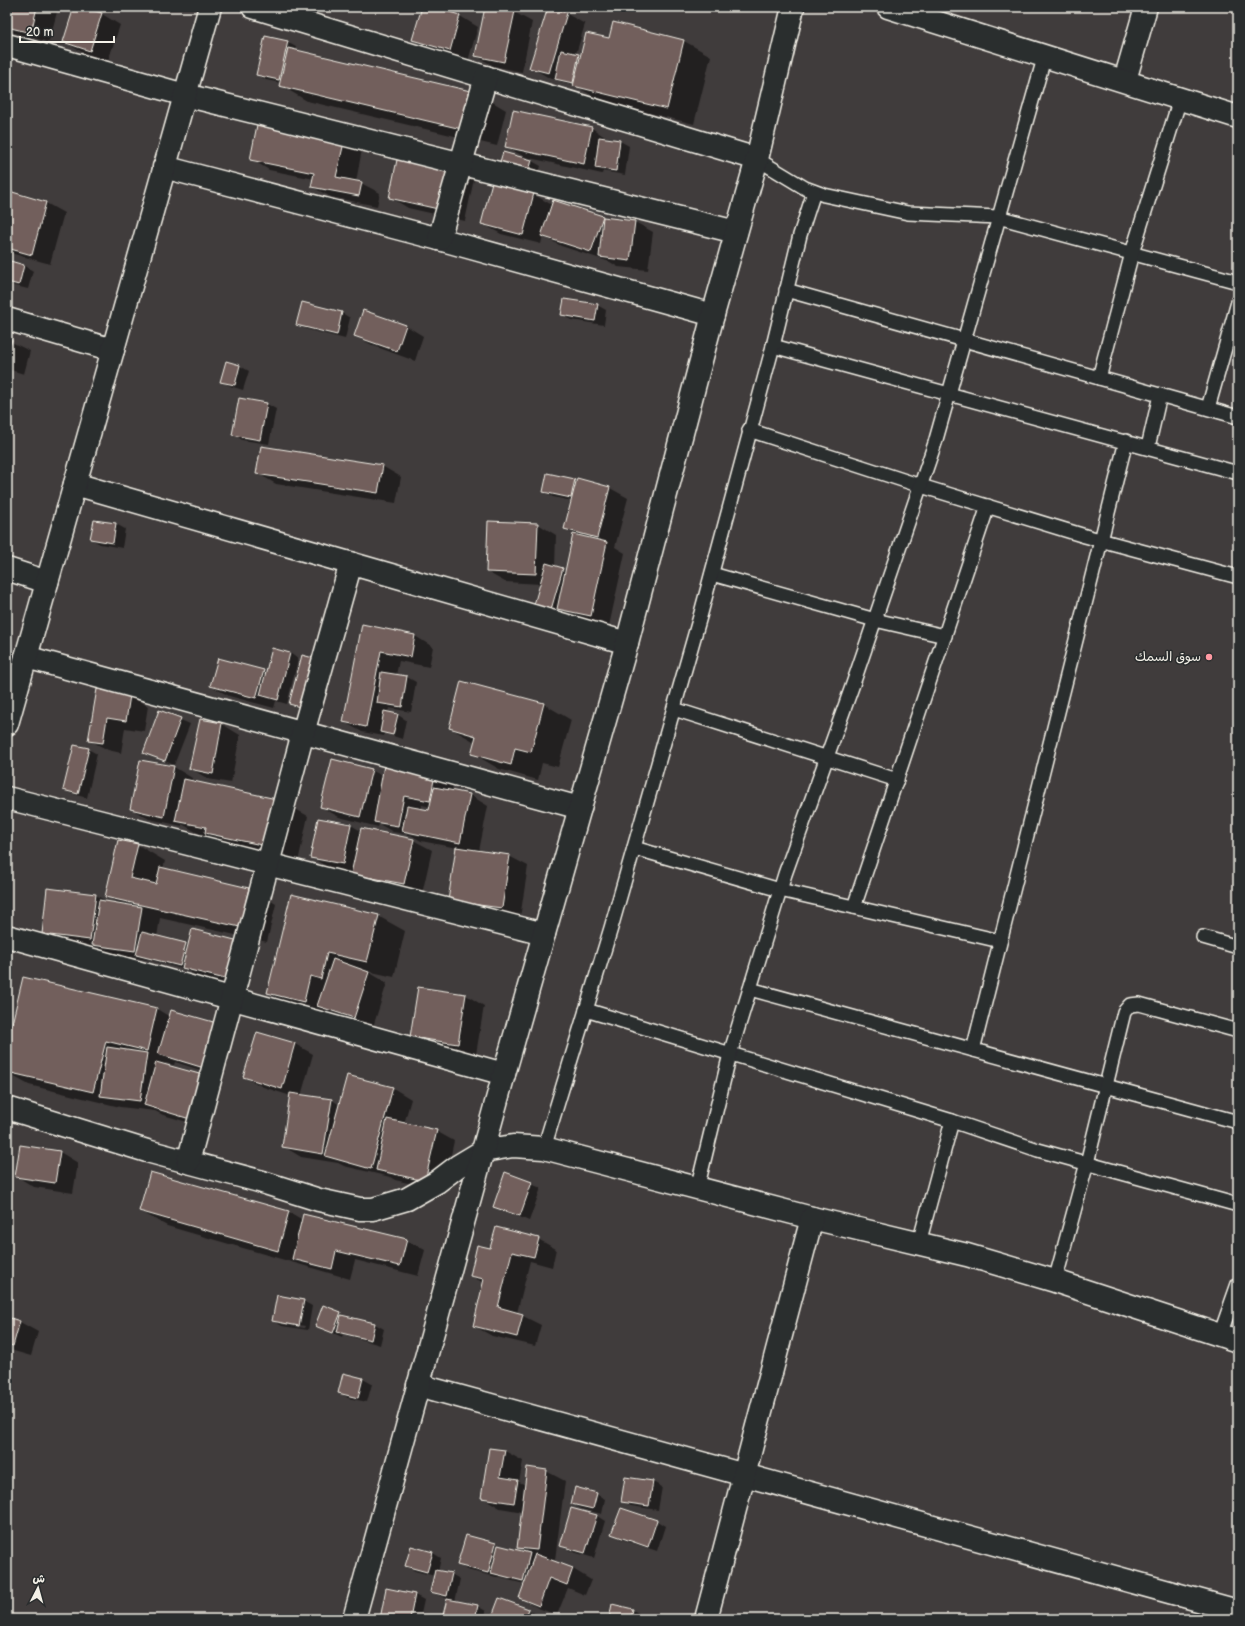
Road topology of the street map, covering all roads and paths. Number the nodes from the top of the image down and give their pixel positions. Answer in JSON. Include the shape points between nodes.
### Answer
{"nodes":[{"id":1,"x":210,"y":7,"type":"edge"},
{"id":2,"x":253,"y":7,"type":"edge"},
{"id":3,"x":793,"y":7,"type":"edge"},
{"id":4,"x":888,"y":7,"type":"edge"},
{"id":5,"x":1146,"y":7,"type":"edge"},
{"id":6,"x":7,"y":46,"type":"edge"},
{"id":7,"x":1044,"y":55,"type":"junction"},
{"id":8,"x":486,"y":77,"type":"junction"},
{"id":9,"x":1125,"y":80,"type":"junction"},
{"id":10,"x":185,"y":94,"type":"junction"},
{"id":11,"x":1180,"y":99,"type":"junction"},
{"id":12,"x":1238,"y":117,"type":"edge"},
{"id":13,"x":757,"y":159,"type":"junction"},
{"id":14,"x":460,"y":163,"type":"junction"},
{"id":15,"x":164,"y":168,"type":"junction"},
{"id":16,"x":814,"y":192,"type":"junction"},
{"id":17,"x":998,"y":217,"type":"junction"},
{"id":18,"x":736,"y":232,"type":"junction"},
{"id":19,"x":439,"y":239,"type":"junction"},
{"id":20,"x":1132,"y":254,"type":"junction"},
{"id":21,"x":1238,"y":282,"type":"edge"},
{"id":22,"x":786,"y":290,"type":"junction"},
{"id":23,"x":1238,"y":302,"type":"edge"},
{"id":24,"x":713,"y":315,"type":"junction"},
{"id":25,"x":7,"y":319,"type":"edge"},
{"id":26,"x":964,"y":341,"type":"junction"},
{"id":27,"x":773,"y":346,"type":"junction"},
{"id":28,"x":113,"y":350,"type":"junction"},
{"id":29,"x":1099,"y":378,"type":"junction"},
{"id":30,"x":949,"y":393,"type":"junction"},
{"id":31,"x":1160,"y":395,"type":"junction"},
{"id":32,"x":1208,"y":408,"type":"junction"},
{"id":33,"x":1238,"y":417,"type":"edge"},
{"id":34,"x":749,"y":430,"type":"junction"},
{"id":35,"x":1126,"y":441,"type":"junction"},
{"id":36,"x":1148,"y":447,"type":"junction"},
{"id":37,"x":1238,"y":473,"type":"edge"},
{"id":38,"x":75,"y":484,"type":"junction"},
{"id":39,"x":921,"y":486,"type":"junction"},
{"id":40,"x":988,"y":506,"type":"junction"},
{"id":41,"x":1101,"y":540,"type":"junction"},
{"id":42,"x":351,"y":563,"type":"junction"},
{"id":43,"x":7,"y":570,"type":"edge"},
{"id":44,"x":712,"y":574,"type":"junction"},
{"id":45,"x":1238,"y":577,"type":"edge"},
{"id":46,"x":47,"y":582,"type":"junction"},
{"id":47,"x":875,"y":620,"type":"junction"},
{"id":48,"x":945,"y":636,"type":"junction"},
{"id":49,"x":627,"y":643,"type":"junction"},
{"id":50,"x":26,"y":657,"type":"junction"},
{"id":51,"x":674,"y":709,"type":"junction"},
{"id":52,"x":7,"y":724,"type":"edge"},
{"id":53,"x":303,"y":733,"type":"junction"},
{"id":54,"x":826,"y":758,"type":"junction"},
{"id":55,"x":897,"y":780,"type":"junction"},
{"id":56,"x":7,"y":798,"type":"edge"},
{"id":57,"x":580,"y":808,"type":"junction"},
{"id":58,"x":634,"y":848,"type":"junction"},
{"id":59,"x":268,"y":864,"type":"junction"},
{"id":60,"x":780,"y":890,"type":"junction"},
{"id":61,"x":854,"y":907,"type":"junction"},
{"id":62,"x":544,"y":934,"type":"junction"},
{"id":63,"x":7,"y":936,"type":"edge"},
{"id":64,"x":1203,"y":937,"type":"dead end"},
{"id":65,"x":1000,"y":941,"type":"junction"},
{"id":66,"x":1238,"y":947,"type":"edge"},
{"id":67,"x":750,"y":989,"type":"junction"},
{"id":68,"x":232,"y":998,"type":"junction"},
{"id":69,"x":586,"y":1010,"type":"junction"},
{"id":70,"x":1238,"y":1031,"type":"edge"},
{"id":71,"x":972,"y":1050,"type":"junction"},
{"id":72,"x":730,"y":1054,"type":"junction"},
{"id":73,"x":504,"y":1074,"type":"junction"},
{"id":74,"x":1107,"y":1086,"type":"junction"},
{"id":75,"x":7,"y":1108,"type":"edge"},
{"id":76,"x":952,"y":1121,"type":"junction"},
{"id":77,"x":1238,"y":1122,"type":"edge"},
{"id":78,"x":544,"y":1148,"type":"junction"},
{"id":79,"x":483,"y":1151,"type":"junction"},
{"id":80,"x":188,"y":1162,"type":"junction"},
{"id":81,"x":1087,"y":1163,"type":"junction"},
{"id":82,"x":697,"y":1189,"type":"junction"},
{"id":83,"x":1238,"y":1204,"type":"edge"},
{"id":84,"x":812,"y":1218,"type":"junction"},
{"id":85,"x":919,"y":1243,"type":"junction"},
{"id":86,"x":1054,"y":1281,"type":"junction"},
{"id":87,"x":1238,"y":1284,"type":"edge"},
{"id":88,"x":1229,"y":1338,"type":"edge"},
{"id":89,"x":418,"y":1385,"type":"junction"},
{"id":90,"x":744,"y":1476,"type":"junction"},
{"id":91,"x":1238,"y":1611,"type":"edge"},
{"id":92,"x":354,"y":1619,"type":"edge"},
{"id":93,"x":706,"y":1619,"type":"edge"}],
"edges":[{"from":1,"to":10,"type":"street"},
{"from":2,"to":8,"type":"street"},
{"from":3,"to":13,"type":"street"},
{"from":4,"to":7,"type":"street"},
{"from":5,"to":9,"type":"street"},
{"from":6,"to":10,"type":"street"},
{"from":7,"to":9,"type":"street"},
{"from":7,"to":17,"type":"lane"},
{"from":8,"to":13,"type":"street"},
{"from":8,"to":14,"type":"street"},
{"from":9,"to":11,"type":"street"},
{"from":10,"to":14,"type":"street"},
{"from":10,"to":15,"type":"street"},
{"from":11,"to":12,"type":"street"},
{"from":11,"to":20,"type":"lane"},
{"from":13,"to":16,"type":"lane"},
{"from":13,"to":18,"type":"street"},
{"from":14,"to":18,"type":"street"},
{"from":14,"to":19,"type":"street"},
{"from":15,"to":19,"type":"street"},
{"from":15,"to":28,"type":"street"},
{"from":16,"to":17,"type":"lane","via":[[908,213]]},
{"from":16,"to":22,"type":"lane"},
{"from":17,"to":20,"type":"lane"},
{"from":17,"to":26,"type":"lane"},
{"from":18,"to":24,"type":"street"},
{"from":19,"to":24,"type":"street"},
{"from":20,"to":21,"type":"lane"},
{"from":20,"to":29,"type":"lane"},
{"from":22,"to":26,"type":"lane"},
{"from":22,"to":27,"type":"lane"},
{"from":23,"to":32,"type":"lane"},
{"from":24,"to":49,"type":"street"},
{"from":25,"to":28,"type":"street"},
{"from":26,"to":29,"type":"lane"},
{"from":26,"to":30,"type":"lane"},
{"from":27,"to":30,"type":"lane"},
{"from":27,"to":34,"type":"lane"},
{"from":28,"to":38,"type":"street"},
{"from":29,"to":31,"type":"lane"},
{"from":30,"to":35,"type":"lane"},
{"from":30,"to":39,"type":"lane"},
{"from":31,"to":32,"type":"lane"},
{"from":31,"to":36,"type":"lane"},
{"from":32,"to":33,"type":"lane"},
{"from":34,"to":39,"type":"lane"},
{"from":34,"to":44,"type":"lane"},
{"from":35,"to":36,"type":"lane"},
{"from":35,"to":41,"type":"lane"},
{"from":36,"to":37,"type":"lane"},
{"from":38,"to":42,"type":"street"},
{"from":38,"to":46,"type":"street"},
{"from":39,"to":40,"type":"lane"},
{"from":39,"to":47,"type":"lane"},
{"from":40,"to":41,"type":"lane"},
{"from":40,"to":48,"type":"lane"},
{"from":41,"to":45,"type":"lane"},
{"from":41,"to":65,"type":"lane"},
{"from":42,"to":49,"type":"street"},
{"from":42,"to":53,"type":"street"},
{"from":43,"to":46,"type":"street"},
{"from":44,"to":47,"type":"lane"},
{"from":44,"to":51,"type":"lane"},
{"from":46,"to":50,"type":"street"},
{"from":47,"to":48,"type":"lane"},
{"from":47,"to":54,"type":"lane"},
{"from":48,"to":55,"type":"lane"},
{"from":49,"to":57,"type":"street"},
{"from":50,"to":52,"type":"street"},
{"from":50,"to":53,"type":"street"},
{"from":51,"to":54,"type":"lane"},
{"from":51,"to":58,"type":"lane"},
{"from":53,"to":57,"type":"street"},
{"from":53,"to":59,"type":"street"},
{"from":54,"to":55,"type":"lane"},
{"from":54,"to":60,"type":"lane"},
{"from":55,"to":61,"type":"lane"},
{"from":56,"to":59,"type":"street"},
{"from":57,"to":62,"type":"street"},
{"from":58,"to":60,"type":"lane"},
{"from":58,"to":69,"type":"lane"},
{"from":59,"to":62,"type":"street"},
{"from":59,"to":68,"type":"street"},
{"from":60,"to":61,"type":"lane"},
{"from":60,"to":67,"type":"lane"},
{"from":61,"to":65,"type":"lane"},
{"from":62,"to":73,"type":"street"},
{"from":63,"to":68,"type":"street"},
{"from":64,"to":66,"type":"lane"},
{"from":65,"to":71,"type":"lane"},
{"from":67,"to":71,"type":"lane"},
{"from":67,"to":72,"type":"lane"},
{"from":68,"to":73,"type":"street"},
{"from":68,"to":80,"type":"street"},
{"from":69,"to":72,"type":"lane"},
{"from":69,"to":78,"type":"lane"},
{"from":70,"to":74,"type":"lane","via":[[1139,1004],[1130,1005],[1124,1012],[1120,1025]]},
{"from":71,"to":74,"type":"lane"},
{"from":72,"to":76,"type":"lane"},
{"from":72,"to":82,"type":"lane"},
{"from":73,"to":79,"type":"street"},
{"from":74,"to":77,"type":"lane"},
{"from":74,"to":81,"type":"lane"},
{"from":75,"to":80,"type":"street"},
{"from":76,"to":81,"type":"lane","via":[[1038,1150]]},
{"from":76,"to":85,"type":"lane"},
{"from":78,"to":79,"type":"street","via":[[513,1146]]},
{"from":78,"to":82,"type":"street"},
{"from":79,"to":80,"type":"street","via":[[407,1199],[373,1209],[360,1209],[319,1200]]},
{"from":79,"to":89,"type":"street"},
{"from":81,"to":83,"type":"lane"},
{"from":81,"to":86,"type":"lane"},
{"from":82,"to":84,"type":"street"},
{"from":84,"to":85,"type":"street"},
{"from":84,"to":90,"type":"street"},
{"from":85,"to":86,"type":"street"},
{"from":86,"to":88,"type":"street"},
{"from":87,"to":88,"type":"lane"},
{"from":89,"to":90,"type":"street"},
{"from":89,"to":92,"type":"street"},
{"from":90,"to":91,"type":"street"},
{"from":90,"to":93,"type":"street"}]}
